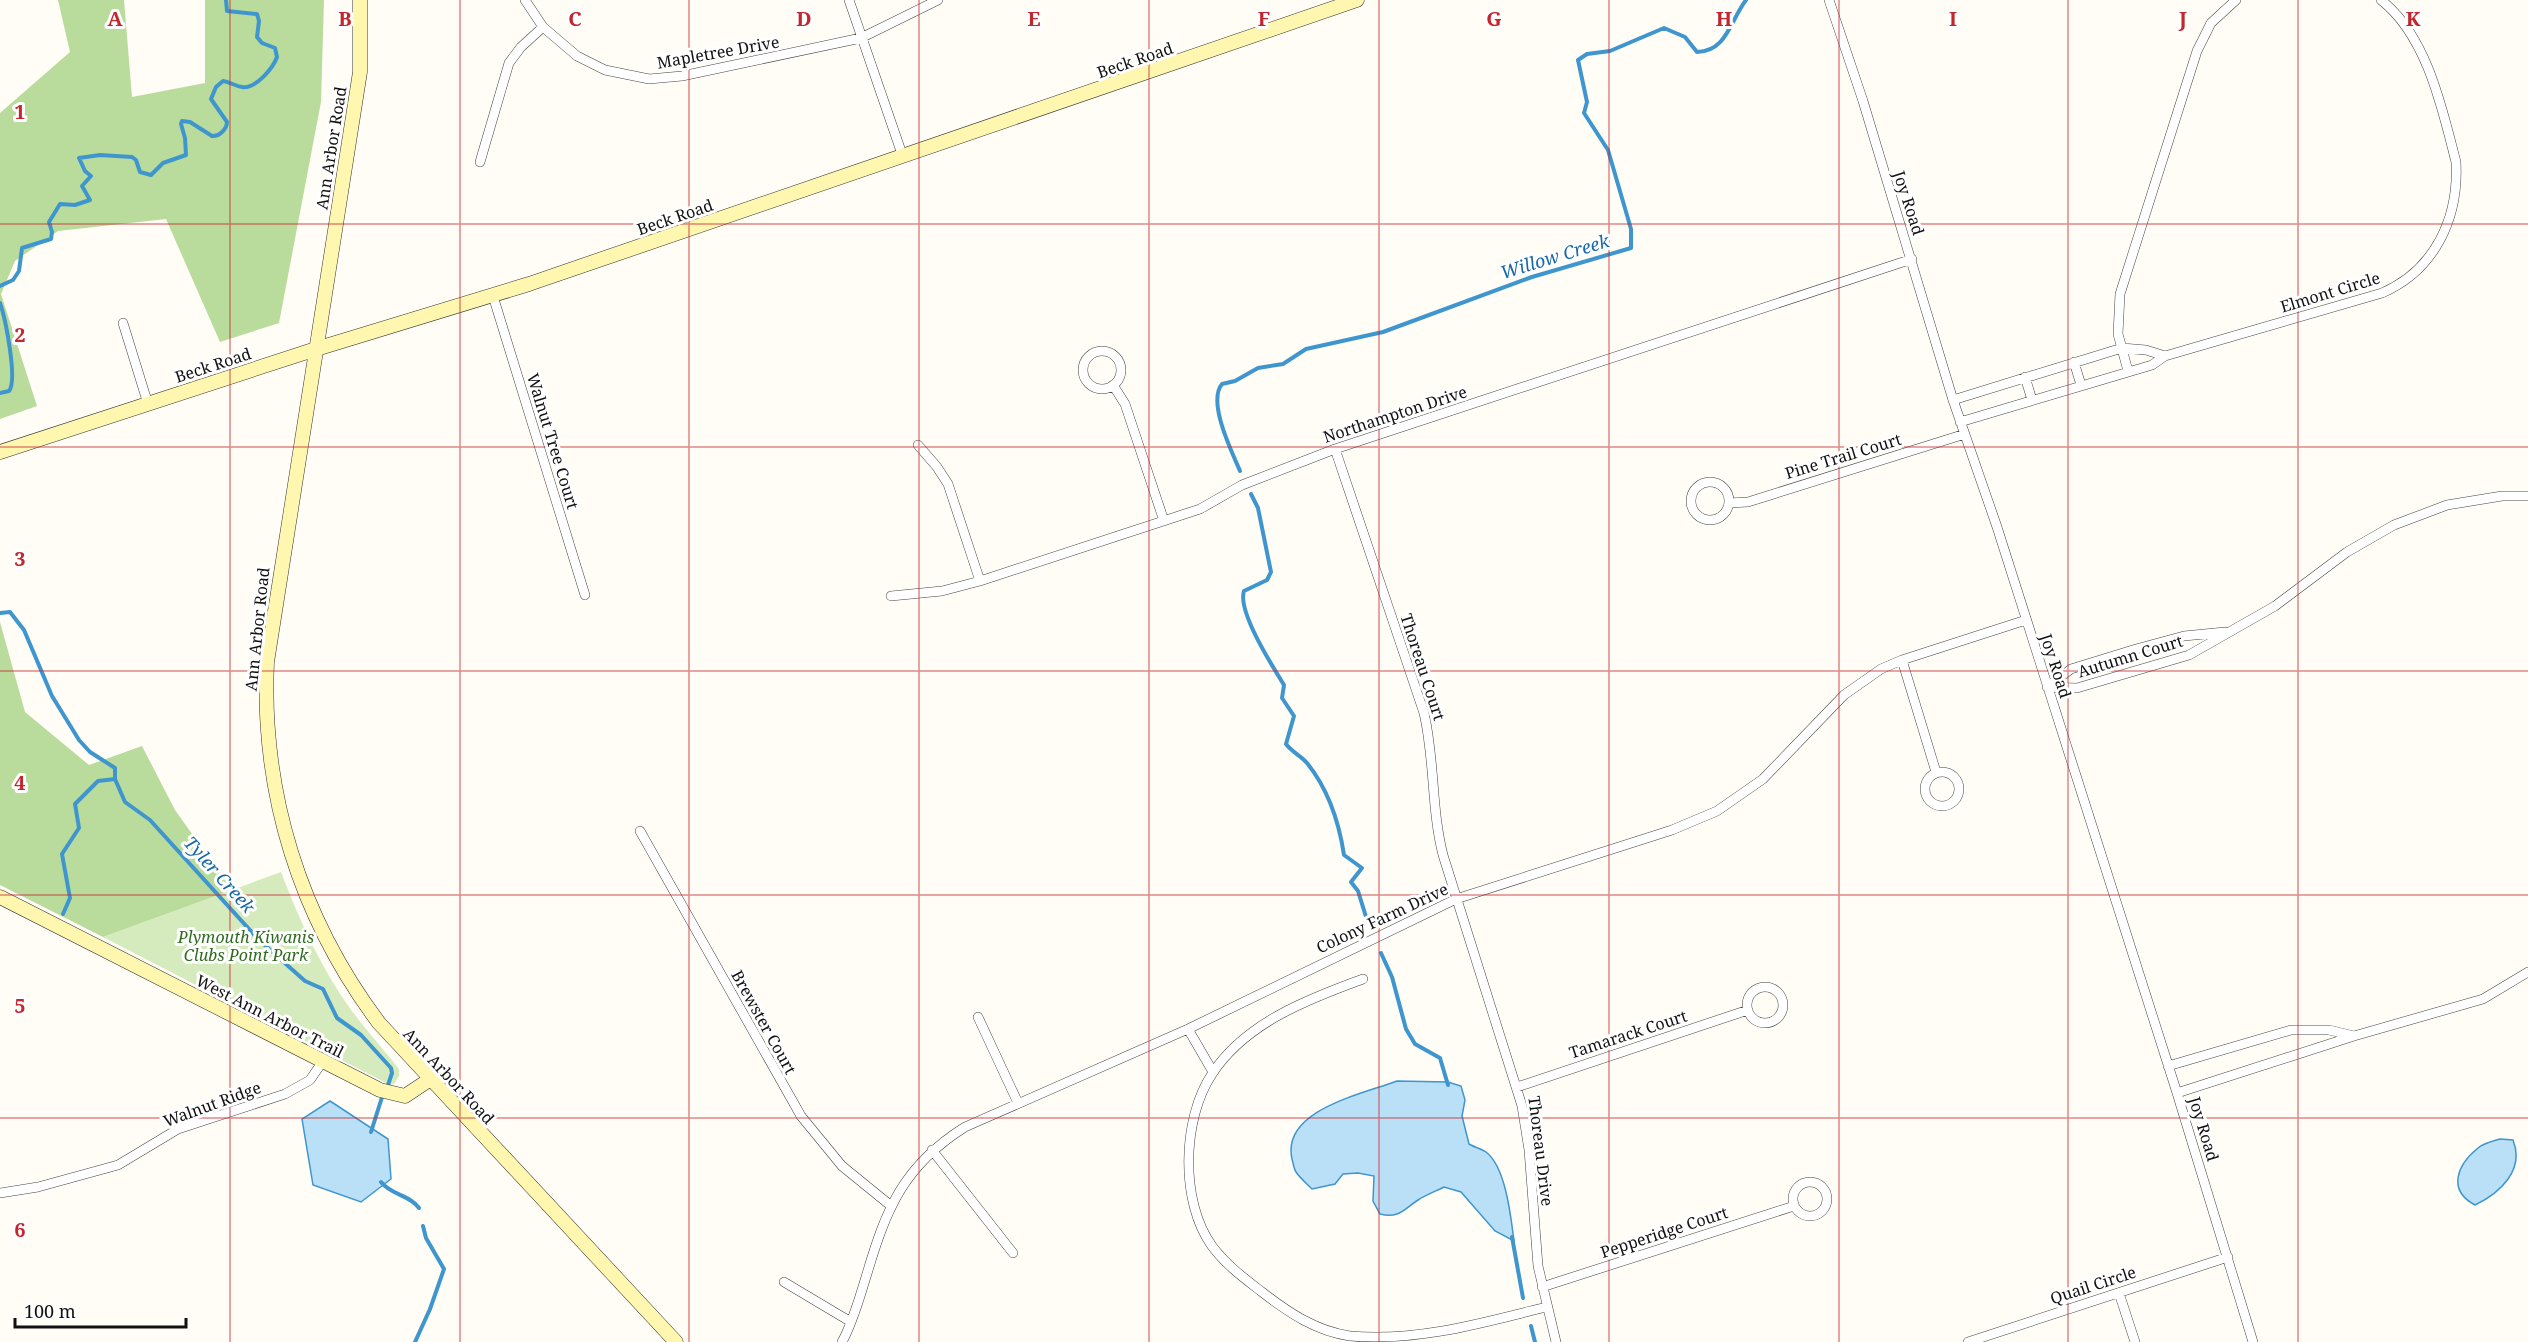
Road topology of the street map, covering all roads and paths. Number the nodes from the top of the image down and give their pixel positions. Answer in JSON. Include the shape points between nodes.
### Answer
{"nodes":[{"id":1,"x":360,"y":0,"type":"edge"},
{"id":2,"x":525,"y":0,"type":"edge"},
{"id":3,"x":849,"y":0,"type":"edge"},
{"id":4,"x":938,"y":0,"type":"edge"},
{"id":5,"x":1357,"y":0,"type":"edge"},
{"id":6,"x":1829,"y":0,"type":"edge"},
{"id":7,"x":2236,"y":0,"type":"edge"},
{"id":8,"x":2381,"y":0,"type":"edge"},
{"id":9,"x":1339,"y":3,"type":"edge"},
{"id":10,"x":543,"y":27,"type":"junction"},
{"id":11,"x":861,"y":38,"type":"junction"},
{"id":12,"x":903,"y":157,"type":"junction"},
{"id":13,"x":480,"y":162,"type":"dead end"},
{"id":14,"x":1912,"y":259,"type":"junction"},
{"id":15,"x":493,"y":296,"type":"junction"},
{"id":16,"x":123,"y":323,"type":"dead end"},
{"id":17,"x":2122,"y":348,"type":"junction"},
{"id":18,"x":316,"y":349,"type":"junction"},
{"id":19,"x":2164,"y":356,"type":"junction"},
{"id":20,"x":2074,"y":362,"type":"junction"},
{"id":21,"x":2128,"y":371,"type":"junction"},
{"id":22,"x":2025,"y":377,"type":"junction"},
{"id":23,"x":1113,"y":385,"type":"junction"},
{"id":24,"x":2081,"y":385,"type":"junction"},
{"id":25,"x":1953,"y":400,"type":"junction"},
{"id":26,"x":2032,"y":400,"type":"junction"},
{"id":27,"x":148,"y":404,"type":"junction"},
{"id":28,"x":1960,"y":422,"type":"junction"},
{"id":29,"x":1965,"y":434,"type":"junction"},
{"id":30,"x":918,"y":445,"type":"dead end"},
{"id":31,"x":1335,"y":449,"type":"junction"},
{"id":32,"x":0,"y":452,"type":"edge"},
{"id":33,"x":2528,"y":496,"type":"edge"},
{"id":34,"x":1729,"y":503,"type":"junction"},
{"id":35,"x":1164,"y":521,"type":"junction"},
{"id":36,"x":980,"y":581,"type":"junction"},
{"id":37,"x":585,"y":595,"type":"dead end"},
{"id":38,"x":891,"y":596,"type":"dead end"},
{"id":39,"x":2026,"y":620,"type":"junction"},
{"id":40,"x":2227,"y":631,"type":"junction"},
{"id":41,"x":1902,"y":660,"type":"junction"},
{"id":42,"x":2047,"y":687,"type":"junction"},
{"id":43,"x":1936,"y":772,"type":"dead end"},
{"id":44,"x":640,"y":831,"type":"dead end"},
{"id":45,"x":0,"y":897,"type":"edge"},
{"id":46,"x":1456,"y":899,"type":"junction"},
{"id":47,"x":2528,"y":972,"type":"edge"},
{"id":48,"x":1363,"y":979,"type":"dead end"},
{"id":49,"x":1748,"y":1010,"type":"dead end"},
{"id":50,"x":978,"y":1017,"type":"dead end"},
{"id":51,"x":1188,"y":1029,"type":"junction"},
{"id":52,"x":2354,"y":1036,"type":"junction"},
{"id":53,"x":322,"y":1061,"type":"junction"},
{"id":54,"x":2168,"y":1066,"type":"junction"},
{"id":55,"x":1212,"y":1072,"type":"junction"},
{"id":56,"x":429,"y":1080,"type":"junction"},
{"id":57,"x":1517,"y":1087,"type":"junction"},
{"id":58,"x":2177,"y":1093,"type":"junction"},
{"id":59,"x":1018,"y":1103,"type":"junction"},
{"id":60,"x":932,"y":1150,"type":"junction"},
{"id":61,"x":0,"y":1193,"type":"edge"},
{"id":62,"x":890,"y":1205,"type":"junction"},
{"id":63,"x":1794,"y":1206,"type":"dead end"},
{"id":64,"x":1013,"y":1253,"type":"dead end"},
{"id":65,"x":2228,"y":1257,"type":"junction"},
{"id":66,"x":784,"y":1282,"type":"dead end"},
{"id":67,"x":1542,"y":1287,"type":"junction"},
{"id":68,"x":2119,"y":1293,"type":"junction"},
{"id":69,"x":1546,"y":1307,"type":"junction"},
{"id":70,"x":851,"y":1322,"type":"junction"},
{"id":71,"x":676,"y":1342,"type":"edge"},
{"id":72,"x":842,"y":1342,"type":"edge"},
{"id":73,"x":1557,"y":1342,"type":"edge"},
{"id":74,"x":1968,"y":1342,"type":"edge"},
{"id":75,"x":2135,"y":1342,"type":"edge"},
{"id":76,"x":2253,"y":1342,"type":"edge"}],
"edges":[{"from":1,"to":18,"type":"main road","name":"Ann Arbor Road","via":[[360,72]]},
{"from":2,"to":10,"type":"street","name":"Mapletree Drive"},
{"from":3,"to":11,"type":"street"},
{"from":4,"to":11,"type":"street","name":"Mapletree Drive"},
{"from":5,"to":9,"type":"main road","name":"Beck Road"},
{"from":6,"to":14,"type":"street","name":"Joy Road"},
{"from":7,"to":17,"type":"street","via":[[2211,23],[2179,104],[2120,294],[2118,334]]},
{"from":8,"to":19,"type":"street","name":"Elmont Circle","via":[[2402,20],[2419,45],[2456,162],[2455,202],[2436,248],[2407,278],[2382,293]]},
{"from":9,"to":12,"type":"main road","name":"Beck Road"},
{"from":10,"to":11,"type":"street","name":"Mapletree Drive","via":[[565,49],[593,65],[649,79],[682,76]]},
{"from":10,"to":13,"type":"street","via":[[509,63]]},
{"from":11,"to":12,"type":"street"},
{"from":12,"to":15,"type":"main road","name":"Beck Road"},
{"from":14,"to":25,"type":"street","name":"Joy Road"},
{"from":14,"to":31,"type":"street","name":"Northampton Drive"},
{"from":15,"to":18,"type":"main road","name":"Beck Road"},
{"from":15,"to":37,"type":"street","name":"Walnut Tree Court"},
{"from":16,"to":27,"type":"street"},
{"from":17,"to":19,"type":"street","name":"Elmont Circle"},
{"from":17,"to":20,"type":"street","name":"Elmont Circle"},
{"from":17,"to":21,"type":"street"},
{"from":18,"to":27,"type":"main road","name":"Beck Road"},
{"from":18,"to":56,"type":"main road","name":"Ann Arbor Road","via":[[267,662],[265,695],[275,788],[297,873],[334,957],[378,1023]]},
{"from":19,"to":21,"type":"street","name":"Elmont Circle"},
{"from":20,"to":22,"type":"street","name":"Elmont Circle"},
{"from":20,"to":24,"type":"street"},
{"from":21,"to":24,"type":"street","name":"Elmont Circle"},
{"from":22,"to":25,"type":"street","name":"Elmont Circle"},
{"from":22,"to":26,"type":"street"},
{"from":23,"to":23,"type":"street","via":[[1121,368],[1116,357],[1104,351],[1092,353],[1083,368],[1086,380],[1101,389]]},
{"from":23,"to":35,"type":"street","via":[[1125,404]]},
{"from":24,"to":26,"type":"street","name":"Elmont Circle"},
{"from":25,"to":28,"type":"street","name":"Joy Road"},
{"from":26,"to":28,"type":"street","name":"Elmont Circle"},
{"from":27,"to":32,"type":"main road","name":"Beck Road"},
{"from":28,"to":29,"type":"street","name":"Joy Road"},
{"from":29,"to":34,"type":"street","name":"Pine Trail Court","via":[[1748,502]]},
{"from":29,"to":39,"type":"street","name":"Joy Road"},
{"from":30,"to":36,"type":"street","via":[[948,484]]},
{"from":31,"to":35,"type":"street","name":"Northampton Drive","via":[[1242,484],[1200,509]]},
{"from":31,"to":46,"type":"street","name":"Thoreau Court","via":[[1424,713],[1432,754],[1437,832]]},
{"from":33,"to":40,"type":"street","name":"Autumn Court","via":[[2447,505],[2394,525],[2348,552],[2275,606]]},
{"from":34,"to":34,"type":"street","name":"Pine Trail Court","via":[[1722,486],[1711,482],[1699,486],[1692,502],[1696,513],[1707,519],[1719,517]]},
{"from":35,"to":36,"type":"street","name":"Northampton Drive"},
{"from":36,"to":38,"type":"street","name":"Northampton Drive","via":[[942,591]]},
{"from":39,"to":41,"type":"street","name":"Colony Farm Drive"},
{"from":39,"to":42,"type":"street","name":"Joy Road"},
{"from":40,"to":42,"type":"street","name":"Autumn Court","via":[[2184,636],[2071,669]]},
{"from":40,"to":42,"type":"street","name":"Autumn Court","via":[[2189,655],[2078,688]]},
{"from":41,"to":43,"type":"street"},
{"from":41,"to":46,"type":"street","name":"Colony Farm Drive","via":[[1881,669],[1844,695],[1762,779],[1717,811],[1672,830]]},
{"from":42,"to":54,"type":"street","name":"Joy Road"},
{"from":44,"to":62,"type":"street","name":"Brewster Court","via":[[801,1116],[842,1166]]},
{"from":45,"to":53,"type":"main road","name":"West Ann Arbor Trail"},
{"from":46,"to":51,"type":"street","name":"Colony Farm Drive"},
{"from":46,"to":57,"type":"street","name":"Thoreau Drive"},
{"from":47,"to":52,"type":"street","via":[[2483,999]]},
{"from":48,"to":55,"type":"street","via":[[1281,1014],[1240,1043]]},
{"from":49,"to":57,"type":"street","name":"Tamarack Court"},
{"from":50,"to":59,"type":"street"},
{"from":51,"to":55,"type":"street"},
{"from":51,"to":59,"type":"street","name":"Colony Farm Drive"},
{"from":52,"to":54,"type":"street","via":[[2329,1030],[2291,1030]]},
{"from":52,"to":58,"type":"street"},
{"from":53,"to":56,"type":"main road","name":"West Ann Arbor Trail","via":[[385,1092],[405,1096]]},
{"from":53,"to":61,"type":"street","name":"Walnut Ridge","via":[[310,1080],[285,1094],[178,1129],[118,1165]]},
{"from":54,"to":58,"type":"street","name":"Joy Road"},
{"from":55,"to":69,"type":"street","via":[[1197,1107],[1191,1141],[1189,1178],[1194,1209],[1221,1258],[1285,1310],[1327,1330],[1372,1337],[1444,1333]]},
{"from":56,"to":71,"type":"main road","name":"Ann Arbor Road"},
{"from":57,"to":67,"type":"street","name":"Thoreau Drive","via":[[1529,1150]]},
{"from":58,"to":65,"type":"street","name":"Joy Road"},
{"from":59,"to":60,"type":"street","name":"Colony Farm Drive","via":[[965,1127]]},
{"from":60,"to":62,"type":"street","name":"Colony Farm Drive","via":[[908,1176]]},
{"from":60,"to":64,"type":"street"},
{"from":62,"to":70,"type":"street","name":"Colony Farm Drive"},
{"from":63,"to":67,"type":"street","name":"Pepperidge Court"},
{"from":65,"to":68,"type":"street","name":"Quail Circle"},
{"from":65,"to":76,"type":"street","name":"Joy Road"},
{"from":66,"to":70,"type":"street"},
{"from":67,"to":69,"type":"street","name":"Thoreau Drive"},
{"from":68,"to":74,"type":"street","name":"Quail Circle"},
{"from":68,"to":75,"type":"street"},
{"from":69,"to":73,"type":"street","name":"Thoreau Drive"},
{"from":70,"to":72,"type":"street","name":"Colony Farm Drive"}]}
